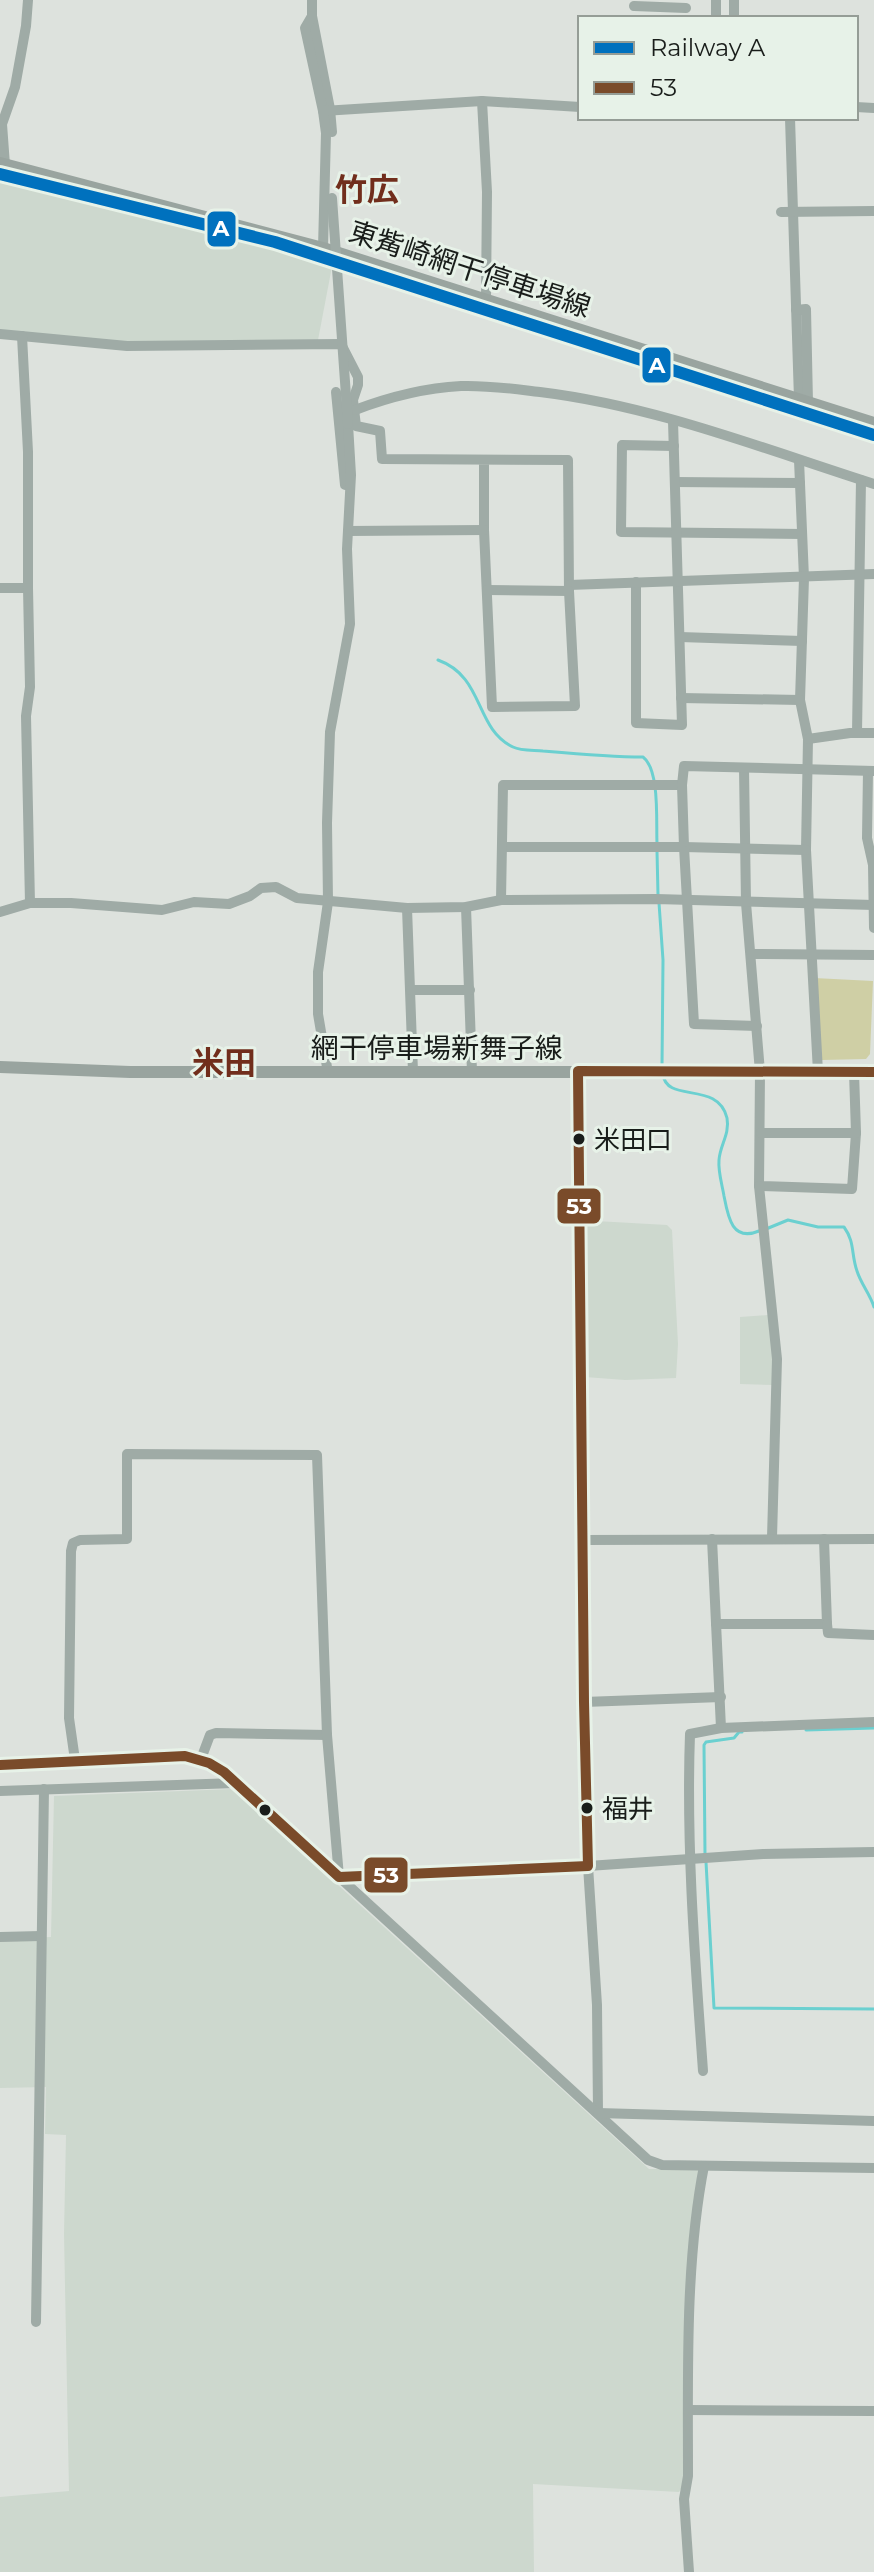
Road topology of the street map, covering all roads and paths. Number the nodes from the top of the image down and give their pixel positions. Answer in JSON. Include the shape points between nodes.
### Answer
{"nodes":[{"id":1,"x":28,"y":0,"type":"edge"},
{"id":2,"x":312,"y":0,"type":"edge"},
{"id":3,"x":634,"y":8,"type":"edge"},
{"id":4,"x":686,"y":8,"type":"dead end"},
{"id":5,"x":482,"y":101,"type":"junction"},
{"id":6,"x":578,"y":107,"type":"edge"},
{"id":7,"x":327,"y":110,"type":"junction"},
{"id":8,"x":790,"y":120,"type":"edge"},
{"id":9,"x":3,"y":164,"type":"edge"},
{"id":10,"x":874,"y":211,"type":"edge"},
{"id":11,"x":781,"y":212,"type":"dead end"},
{"id":12,"x":794,"y":213,"type":"junction"},
{"id":13,"x":323,"y":248,"type":"junction"},
{"id":14,"x":486,"y":299,"type":"junction"},
{"id":15,"x":0,"y":334,"type":"edge"},
{"id":16,"x":22,"y":336,"type":"junction"},
{"id":17,"x":336,"y":392,"type":"dead end"},
{"id":18,"x":804,"y":401,"type":"junction"},
{"id":19,"x":355,"y":410,"type":"junction"},
{"id":20,"x":673,"y":421,"type":"junction"},
{"id":21,"x":874,"y":423,"type":"edge"},
{"id":22,"x":674,"y":446,"type":"junction"},
{"id":23,"x":484,"y":460,"type":"junction"},
{"id":24,"x":799,"y":460,"type":"junction"},
{"id":25,"x":861,"y":480,"type":"junction"},
{"id":26,"x":675,"y":482,"type":"junction"},
{"id":27,"x":800,"y":483,"type":"junction"},
{"id":28,"x":874,"y":484,"type":"edge"},
{"id":29,"x":484,"y":530,"type":"junction"},
{"id":30,"x":348,"y":531,"type":"junction"},
{"id":31,"x":677,"y":534,"type":"junction"},
{"id":32,"x":802,"y":534,"type":"junction"},
{"id":33,"x":860,"y":574,"type":"junction"},
{"id":34,"x":874,"y":574,"type":"edge"},
{"id":35,"x":804,"y":578,"type":"junction"},
{"id":36,"x":679,"y":581,"type":"junction"},
{"id":37,"x":636,"y":582,"type":"junction"},
{"id":38,"x":0,"y":588,"type":"edge"},
{"id":39,"x":28,"y":588,"type":"junction"},
{"id":40,"x":569,"y":588,"type":"junction"},
{"id":41,"x":487,"y":590,"type":"junction"},
{"id":42,"x":680,"y":637,"type":"junction"},
{"id":43,"x":802,"y":641,"type":"junction"},
{"id":44,"x":681,"y":698,"type":"junction"},
{"id":45,"x":800,"y":700,"type":"junction"},
{"id":46,"x":857,"y":733,"type":"junction"},
{"id":47,"x":874,"y":733,"type":"edge"},
{"id":48,"x":808,"y":739,"type":"junction"},
{"id":49,"x":744,"y":768,"type":"junction"},
{"id":50,"x":806,"y":769,"type":"junction"},
{"id":51,"x":871,"y":771,"type":"edge"},
{"id":52,"x":682,"y":785,"type":"junction"},
{"id":53,"x":503,"y":847,"type":"junction"},
{"id":54,"x":684,"y":847,"type":"junction"},
{"id":55,"x":745,"y":850,"type":"junction"},
{"id":56,"x":806,"y":850,"type":"junction"},
{"id":57,"x":688,"y":899,"type":"junction"},
{"id":58,"x":501,"y":900,"type":"junction"},
{"id":59,"x":328,"y":902,"type":"junction"},
{"id":60,"x":30,"y":903,"type":"junction"},
{"id":61,"x":746,"y":903,"type":"junction"},
{"id":62,"x":808,"y":903,"type":"junction"},
{"id":63,"x":874,"y":904,"type":"edge"},
{"id":64,"x":466,"y":907,"type":"junction"},
{"id":65,"x":407,"y":908,"type":"junction"},
{"id":66,"x":0,"y":912,"type":"edge"},
{"id":67,"x":874,"y":928,"type":"edge"},
{"id":68,"x":751,"y":954,"type":"junction"},
{"id":69,"x":810,"y":954,"type":"junction"},
{"id":70,"x":874,"y":955,"type":"edge"},
{"id":71,"x":411,"y":990,"type":"junction"},
{"id":72,"x":470,"y":990,"type":"junction"},
{"id":73,"x":757,"y":1026,"type":"junction"},
{"id":74,"x":0,"y":1067,"type":"edge"},
{"id":75,"x":578,"y":1071,"type":"junction"},
{"id":76,"x":413,"y":1072,"type":"junction"},
{"id":77,"x":472,"y":1072,"type":"junction"},
{"id":78,"x":760,"y":1072,"type":"junction"},
{"id":79,"x":818,"y":1072,"type":"junction"},
{"id":80,"x":854,"y":1072,"type":"junction"},
{"id":81,"x":874,"y":1072,"type":"edge"},
{"id":82,"x":328,"y":1073,"type":"junction"},
{"id":83,"x":761,"y":1133,"type":"junction"},
{"id":84,"x":856,"y":1133,"type":"junction"},
{"id":85,"x":759,"y":1186,"type":"junction"},
{"id":86,"x":772,"y":1538,"type":"junction"},
{"id":87,"x":712,"y":1539,"type":"junction"},
{"id":88,"x":824,"y":1539,"type":"junction"},
{"id":89,"x":874,"y":1539,"type":"edge"},
{"id":90,"x":582,"y":1540,"type":"junction"},
{"id":91,"x":716,"y":1624,"type":"junction"},
{"id":92,"x":827,"y":1624,"type":"junction"},
{"id":93,"x":874,"y":1635,"type":"edge"},
{"id":94,"x":721,"y":1697,"type":"junction"},
{"id":95,"x":584,"y":1702,"type":"junction"},
{"id":96,"x":874,"y":1722,"type":"edge"},
{"id":97,"x":721,"y":1728,"type":"junction"},
{"id":98,"x":327,"y":1735,"type":"junction"},
{"id":99,"x":201,"y":1759,"type":"junction"},
{"id":100,"x":75,"y":1760,"type":"junction"},
{"id":101,"x":0,"y":1765,"type":"edge"},
{"id":102,"x":236,"y":1783,"type":"junction"},
{"id":103,"x":44,"y":1789,"type":"junction"},
{"id":104,"x":0,"y":1791,"type":"edge"},
{"id":105,"x":874,"y":1852,"type":"edge"},
{"id":106,"x":690,"y":1859,"type":"junction"},
{"id":107,"x":588,"y":1866,"type":"junction"},
{"id":108,"x":339,"y":1877,"type":"junction"},
{"id":109,"x":41,"y":1936,"type":"junction"},
{"id":110,"x":0,"y":1937,"type":"edge"},
{"id":111,"x":703,"y":2071,"type":"dead end"},
{"id":112,"x":598,"y":2113,"type":"junction"},
{"id":113,"x":874,"y":2121,"type":"edge"},
{"id":114,"x":704,"y":2166,"type":"junction"},
{"id":115,"x":874,"y":2168,"type":"edge"},
{"id":116,"x":36,"y":2322,"type":"dead end"},
{"id":117,"x":688,"y":2410,"type":"junction"},
{"id":118,"x":874,"y":2411,"type":"edge"},
{"id":119,"x":689,"y":2572,"type":"edge"}],
"edges":[{"from":1,"to":9,"type":"street","via":[[15,87],[2,124]]},
{"from":2,"to":7,"type":"street"},
{"from":3,"to":4,"type":"street"},
{"from":5,"to":6,"type":"street"},
{"from":5,"to":7,"type":"street"},
{"from":5,"to":14,"type":"street"},
{"from":7,"to":13,"type":"street"},
{"from":7,"to":30,"type":"street","bridge":true,"via":[[351,475]]},
{"from":8,"to":12,"type":"street"},
{"from":9,"to":13,"type":"main road","name":"東觜崎網干停車場線"},
{"from":10,"to":12,"type":"street"},
{"from":11,"to":12,"type":"street"},
{"from":12,"to":18,"type":"street"},
{"from":13,"to":14,"type":"main road","name":"東觜崎網干停車場線"},
{"from":14,"to":18,"type":"main road","name":"東觜崎網干停車場線"},
{"from":15,"to":16,"type":"street"},
{"from":16,"to":19,"type":"street","via":[[127,346],[341,344],[358,377]]},
{"from":16,"to":39,"type":"street"},
{"from":17,"to":30,"type":"street"},
{"from":18,"to":21,"type":"main road","name":"東觜崎網干停車場線"},
{"from":19,"to":20,"type":"street","via":[[409,392],[499,387],[603,402]]},
{"from":19,"to":23,"type":"street","via":[[356,426],[380,431],[382,459]]},
{"from":20,"to":22,"type":"street"},
{"from":20,"to":24,"type":"street"},
{"from":22,"to":26,"type":"street"},
{"from":22,"to":31,"type":"street","via":[[622,445],[621,532]]},
{"from":23,"to":29,"type":"street"},
{"from":23,"to":40,"type":"street","via":[[568,460]]},
{"from":24,"to":25,"type":"street"},
{"from":24,"to":27,"type":"street"},
{"from":25,"to":28,"type":"street"},
{"from":25,"to":33,"type":"street"},
{"from":26,"to":27,"type":"street"},
{"from":26,"to":31,"type":"street"},
{"from":27,"to":32,"type":"street"},
{"from":29,"to":30,"type":"street"},
{"from":29,"to":41,"type":"street"},
{"from":30,"to":59,"type":"street","via":[[350,624],[330,732]]},
{"from":31,"to":32,"type":"street"},
{"from":31,"to":36,"type":"street"},
{"from":32,"to":35,"type":"street"},
{"from":33,"to":34,"type":"street"},
{"from":33,"to":35,"type":"street"},
{"from":33,"to":46,"type":"street"},
{"from":35,"to":36,"type":"street"},
{"from":35,"to":43,"type":"street"},
{"from":36,"to":37,"type":"street"},
{"from":36,"to":42,"type":"street"},
{"from":37,"to":40,"type":"street"},
{"from":37,"to":44,"type":"street","via":[[636,723],[682,725]]},
{"from":38,"to":39,"type":"street"},
{"from":39,"to":60,"type":"street"},
{"from":40,"to":41,"type":"street"},
{"from":40,"to":41,"type":"street","via":[[575,706],[492,707]]},
{"from":42,"to":43,"type":"street"},
{"from":42,"to":44,"type":"street"},
{"from":43,"to":45,"type":"street"},
{"from":44,"to":45,"type":"street"},
{"from":45,"to":48,"type":"street"},
{"from":46,"to":47,"type":"street"},
{"from":46,"to":48,"type":"street"},
{"from":48,"to":50,"type":"street"},
{"from":49,"to":50,"type":"street"},
{"from":49,"to":52,"type":"street","via":[[684,766]]},
{"from":49,"to":55,"type":"street"},
{"from":50,"to":51,"type":"street"},
{"from":50,"to":56,"type":"street"},
{"from":51,"to":63,"type":"street","via":[[867,838]]},
{"from":52,"to":53,"type":"street","via":[[503,785]]},
{"from":52,"to":54,"type":"street"},
{"from":53,"to":54,"type":"street"},
{"from":53,"to":58,"type":"street"},
{"from":54,"to":55,"type":"street"},
{"from":54,"to":57,"type":"street"},
{"from":55,"to":56,"type":"street"},
{"from":55,"to":61,"type":"street"},
{"from":56,"to":62,"type":"street"},
{"from":57,"to":58,"type":"street"},
{"from":57,"to":61,"type":"street"},
{"from":57,"to":73,"type":"street","via":[[694,1024]]},
{"from":58,"to":64,"type":"street"},
{"from":59,"to":60,"type":"street","via":[[297,898],[276,887],[261,888],[229,904],[194,902],[162,910]]},
{"from":59,"to":65,"type":"street"},
{"from":59,"to":82,"type":"street","via":[[318,1014]]},
{"from":60,"to":66,"type":"street"},
{"from":61,"to":62,"type":"street"},
{"from":61,"to":68,"type":"street"},
{"from":62,"to":63,"type":"street"},
{"from":62,"to":69,"type":"street"},
{"from":63,"to":67,"type":"street"},
{"from":64,"to":65,"type":"street"},
{"from":64,"to":72,"type":"street"},
{"from":65,"to":71,"type":"street"},
{"from":68,"to":69,"type":"street"},
{"from":68,"to":73,"type":"street"},
{"from":69,"to":70,"type":"street"},
{"from":69,"to":79,"type":"street"},
{"from":71,"to":72,"type":"street"},
{"from":71,"to":76,"type":"street"},
{"from":72,"to":77,"type":"street"},
{"from":73,"to":78,"type":"street"},
{"from":74,"to":82,"type":"main road","name":"網干停車場新舞子線"},
{"from":75,"to":77,"type":"main road","name":"網干停車場新舞子線"},
{"from":75,"to":78,"type":"main road","name":"網干停車場新舞子線"},
{"from":75,"to":90,"type":"street"},
{"from":76,"to":77,"type":"main road","name":"網干停車場新舞子線"},
{"from":76,"to":82,"type":"main road","name":"網干停車場新舞子線"},
{"from":78,"to":79,"type":"main road","name":"網干停車場新舞子線"},
{"from":78,"to":83,"type":"street"},
{"from":79,"to":80,"type":"main road","name":"網干停車場新舞子線"},
{"from":80,"to":81,"type":"main road","name":"網干停車場新舞子線"},
{"from":80,"to":84,"type":"street"},
{"from":83,"to":84,"type":"street"},
{"from":83,"to":85,"type":"street"},
{"from":84,"to":85,"type":"street","via":[[852,1189]]},
{"from":85,"to":86,"type":"street","via":[[777,1359]]},
{"from":86,"to":87,"type":"street"},
{"from":86,"to":88,"type":"street"},
{"from":87,"to":90,"type":"street"},
{"from":87,"to":91,"type":"street"},
{"from":88,"to":89,"type":"street"},
{"from":88,"to":92,"type":"street"},
{"from":90,"to":95,"type":"street"},
{"from":91,"to":92,"type":"street"},
{"from":91,"to":94,"type":"street"},
{"from":92,"to":93,"type":"street","via":[[828,1633]]},
{"from":94,"to":95,"type":"street"},
{"from":94,"to":97,"type":"street"},
{"from":95,"to":107,"type":"street"},
{"from":96,"to":97,"type":"street"},
{"from":97,"to":106,"type":"street","via":[[690,1734]]},
{"from":98,"to":99,"type":"street","via":[[216,1733],[210,1735]]},
{"from":98,"to":100,"type":"street","via":[[317,1455],[127,1454],[127,1539],[80,1540],[71,1551],[69,1718]]},
{"from":98,"to":108,"type":"street"},
{"from":99,"to":100,"type":"street"},
{"from":99,"to":102,"type":"street"},
{"from":100,"to":101,"type":"street"},
{"from":102,"to":103,"type":"street"},
{"from":102,"to":108,"type":"street"},
{"from":103,"to":104,"type":"street"},
{"from":103,"to":109,"type":"street"},
{"from":105,"to":106,"type":"street"},
{"from":106,"to":107,"type":"street"},
{"from":106,"to":111,"type":"street"},
{"from":107,"to":108,"type":"street"},
{"from":107,"to":112,"type":"street"},
{"from":108,"to":112,"type":"street"},
{"from":109,"to":110,"type":"street"},
{"from":109,"to":116,"type":"street"},
{"from":112,"to":113,"type":"street"},
{"from":112,"to":114,"type":"street","via":[[654,2163]]},
{"from":114,"to":115,"type":"street"},
{"from":114,"to":117,"type":"street","via":[[697,2200]]},
{"from":117,"to":118,"type":"street"},
{"from":117,"to":119,"type":"street","via":[[684,2499]]}]}
